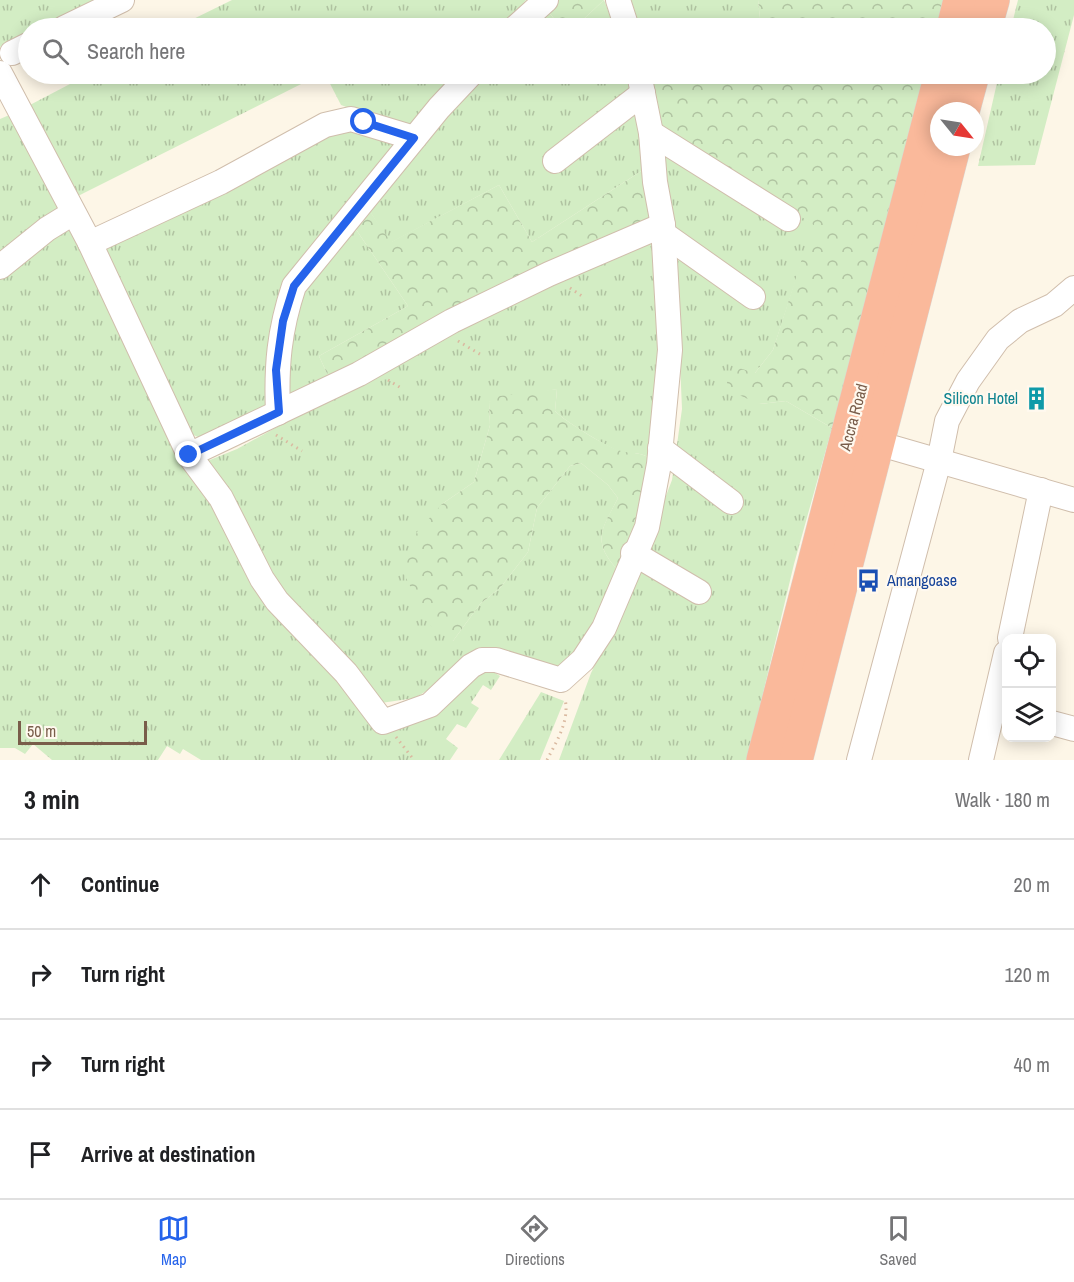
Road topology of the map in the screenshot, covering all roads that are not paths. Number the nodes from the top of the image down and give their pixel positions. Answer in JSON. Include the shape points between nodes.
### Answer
{"nodes":[{"id":1,"x":122,"y":0,"type":"edge"},
{"id":2,"x":546,"y":0,"type":"edge"},
{"id":3,"x":618,"y":0,"type":"edge"},
{"id":4,"x":960,"y":0,"type":"edge"},
{"id":5,"x":993,"y":0,"type":"edge"},
{"id":6,"x":85,"y":18,"type":"edge"},
{"id":7,"x":526,"y":18,"type":"edge"},
{"id":8,"x":624,"y":18,"type":"edge"},
{"id":9,"x":956,"y":18,"type":"edge"},
{"id":10,"x":988,"y":18,"type":"edge"},
{"id":11,"x":13,"y":57,"type":"edge"},
{"id":12,"x":462,"y":84,"type":"edge"},
{"id":13,"x":640,"y":84,"type":"edge"},
{"id":14,"x":641,"y":84,"type":"edge"},
{"id":15,"x":939,"y":84,"type":"edge"},
{"id":16,"x":970,"y":84,"type":"edge"},
{"id":17,"x":965,"y":102,"type":"edge"},
{"id":18,"x":9,"y":110,"type":"edge"},
{"id":19,"x":651,"y":133,"type":"junction"},
{"id":20,"x":414,"y":138,"type":"junction"},
{"id":21,"x":951,"y":156,"type":"edge"},
{"id":22,"x":555,"y":161,"type":"dead end"},
{"id":23,"x":74,"y":213,"type":"junction"},
{"id":24,"x":788,"y":219,"type":"dead end"},
{"id":25,"x":664,"y":229,"type":"junction"},
{"id":26,"x":90,"y":243,"type":"junction"},
{"id":27,"x":0,"y":267,"type":"edge"},
{"id":28,"x":1074,"y":288,"type":"edge"},
{"id":29,"x":753,"y":297,"type":"dead end"},
{"id":30,"x":279,"y":412,"type":"junction"},
{"id":31,"x":864,"y":439,"type":"junction"},
{"id":32,"x":660,"y":448,"type":"junction"},
{"id":33,"x":189,"y":455,"type":"junction"},
{"id":34,"x":939,"y":461,"type":"junction"},
{"id":35,"x":1041,"y":490,"type":"junction"},
{"id":36,"x":1074,"y":500,"type":"edge"},
{"id":37,"x":731,"y":502,"type":"dead end"},
{"id":38,"x":633,"y":553,"type":"junction"},
{"id":39,"x":699,"y":592,"type":"dead end"},
{"id":40,"x":1011,"y":634,"type":"edge"},
{"id":41,"x":1003,"y":688,"type":"edge"},
{"id":42,"x":1001,"y":709,"type":"edge"},
{"id":43,"x":1056,"y":724,"type":"edge"},
{"id":44,"x":1074,"y":729,"type":"edge"},
{"id":45,"x":763,"y":760,"type":"edge"},
{"id":46,"x":796,"y":760,"type":"edge"},
{"id":47,"x":859,"y":760,"type":"edge"},
{"id":48,"x":981,"y":760,"type":"edge"}],
"edges":[{"from":1,"to":6,"type":"street"},
{"from":2,"to":7,"type":"street"},
{"from":3,"to":8,"type":"street"},
{"from":4,"to":9,"type":"highway"},
{"from":5,"to":10,"type":"highway"},
{"from":11,"to":18,"type":"street"},
{"from":12,"to":20,"type":"street"},
{"from":13,"to":22,"type":"street"},
{"from":14,"to":19,"type":"street"},
{"from":15,"to":31,"type":"highway","name":"Accra Road"},
{"from":16,"to":17,"type":"highway"},
{"from":18,"to":23,"type":"street"},
{"from":19,"to":24,"type":"street"},
{"from":19,"to":25,"type":"street"},
{"from":20,"to":26,"type":"street","via":[[351,119],[325,125],[220,182]]},
{"from":20,"to":30,"type":"street","via":[[294,286],[283,321],[276,370]]},
{"from":21,"to":31,"type":"highway","name":"Accra Road"},
{"from":23,"to":26,"type":"street"},
{"from":23,"to":27,"type":"street"},
{"from":25,"to":29,"type":"street"},
{"from":25,"to":30,"type":"street","via":[[553,272]]},
{"from":25,"to":32,"type":"street","via":[[670,350]]},
{"from":26,"to":33,"type":"street"},
{"from":28,"to":34,"type":"street","via":[[998,339],[968,381],[947,421]]},
{"from":30,"to":33,"type":"street"},
{"from":31,"to":34,"type":"street"},
{"from":31,"to":45,"type":"highway","name":"Accra Road"},
{"from":31,"to":46,"type":"highway","name":"Accra Road"},
{"from":32,"to":37,"type":"street"},
{"from":32,"to":38,"type":"street","via":[[647,527]]},
{"from":33,"to":38,"type":"street","via":[[220,498],[277,601],[346,673],[383,722],[430,705],[482,660],[496,660],[561,680],[583,660],[604,628]]},
{"from":34,"to":35,"type":"street"},
{"from":34,"to":47,"type":"street"},
{"from":35,"to":36,"type":"street"},
{"from":35,"to":40,"type":"street"},
{"from":38,"to":39,"type":"street"},
{"from":41,"to":42,"type":"street"},
{"from":42,"to":48,"type":"street"},
{"from":43,"to":44,"type":"street"}]}
